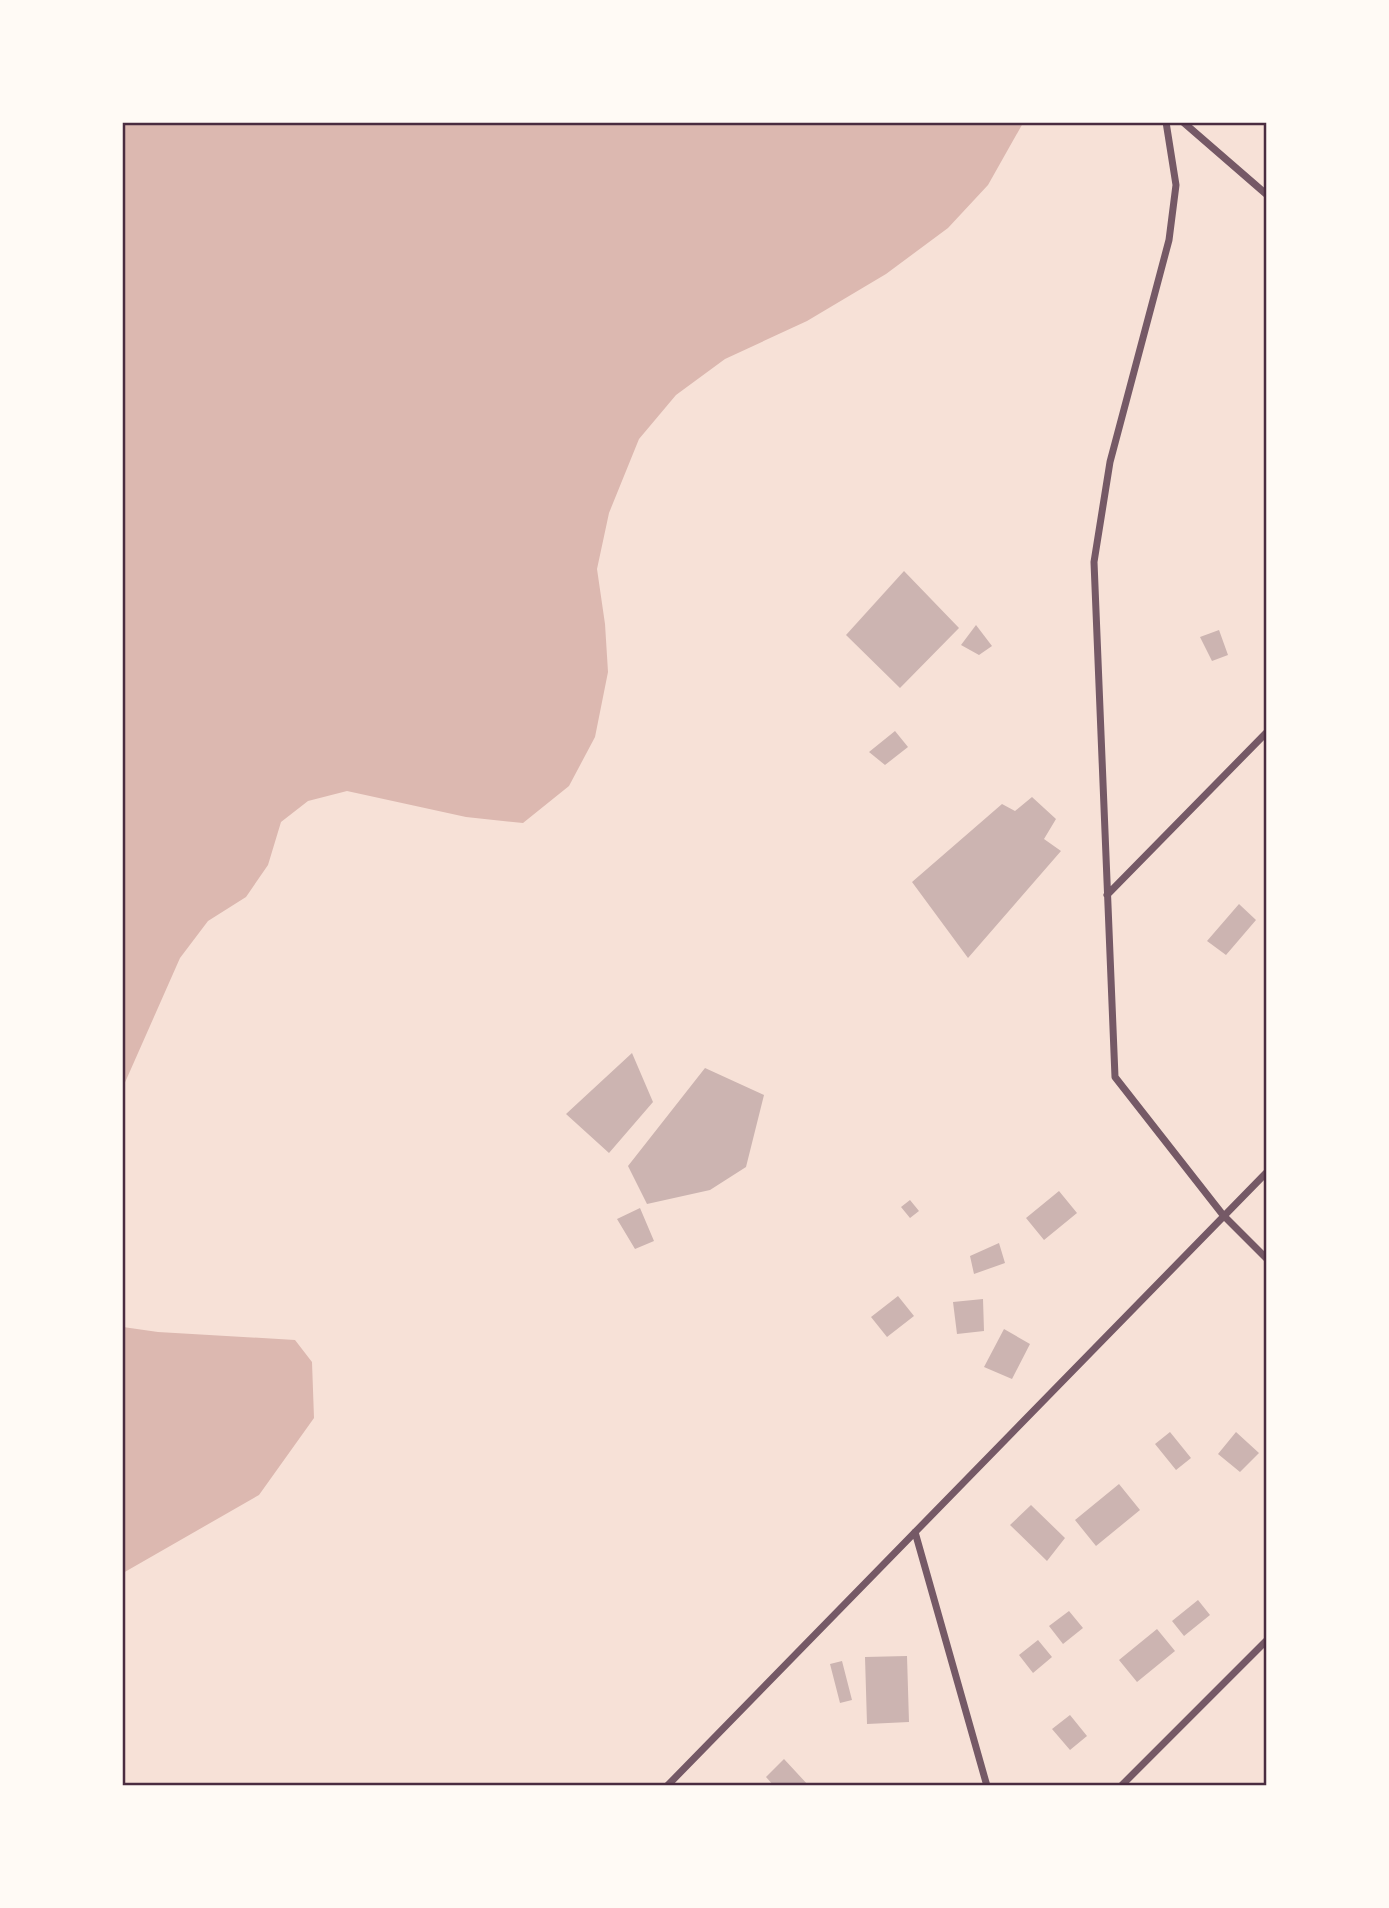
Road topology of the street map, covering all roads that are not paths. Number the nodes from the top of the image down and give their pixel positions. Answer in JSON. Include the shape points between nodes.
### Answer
{"nodes":[{"id":1,"x":1166,"y":122,"type":"edge"},
{"id":2,"x":1183,"y":122,"type":"edge"},
{"id":3,"x":1266,"y":194,"type":"edge"},
{"id":4,"x":1266,"y":733,"type":"edge"},
{"id":5,"x":1107,"y":895,"type":"junction"},
{"id":6,"x":1266,"y":1173,"type":"edge"},
{"id":7,"x":1223,"y":1216,"type":"junction"},
{"id":8,"x":1266,"y":1258,"type":"edge"},
{"id":9,"x":915,"y":1532,"type":"junction"},
{"id":10,"x":1266,"y":1641,"type":"edge"},
{"id":11,"x":667,"y":1786,"type":"edge"},
{"id":12,"x":987,"y":1786,"type":"edge"},
{"id":13,"x":1121,"y":1786,"type":"edge"}],
"edges":[{"from":1,"to":5,"type":"street","via":[[1176,185],[1169,240],[1110,462],[1094,562]]},
{"from":2,"to":3,"type":"street"},
{"from":4,"to":5,"type":"street"},
{"from":5,"to":7,"type":"street","via":[[1115,1077]]},
{"from":6,"to":7,"type":"street"},
{"from":7,"to":8,"type":"street"},
{"from":7,"to":9,"type":"street"},
{"from":9,"to":11,"type":"street"},
{"from":9,"to":12,"type":"street"},
{"from":10,"to":13,"type":"street"}]}
